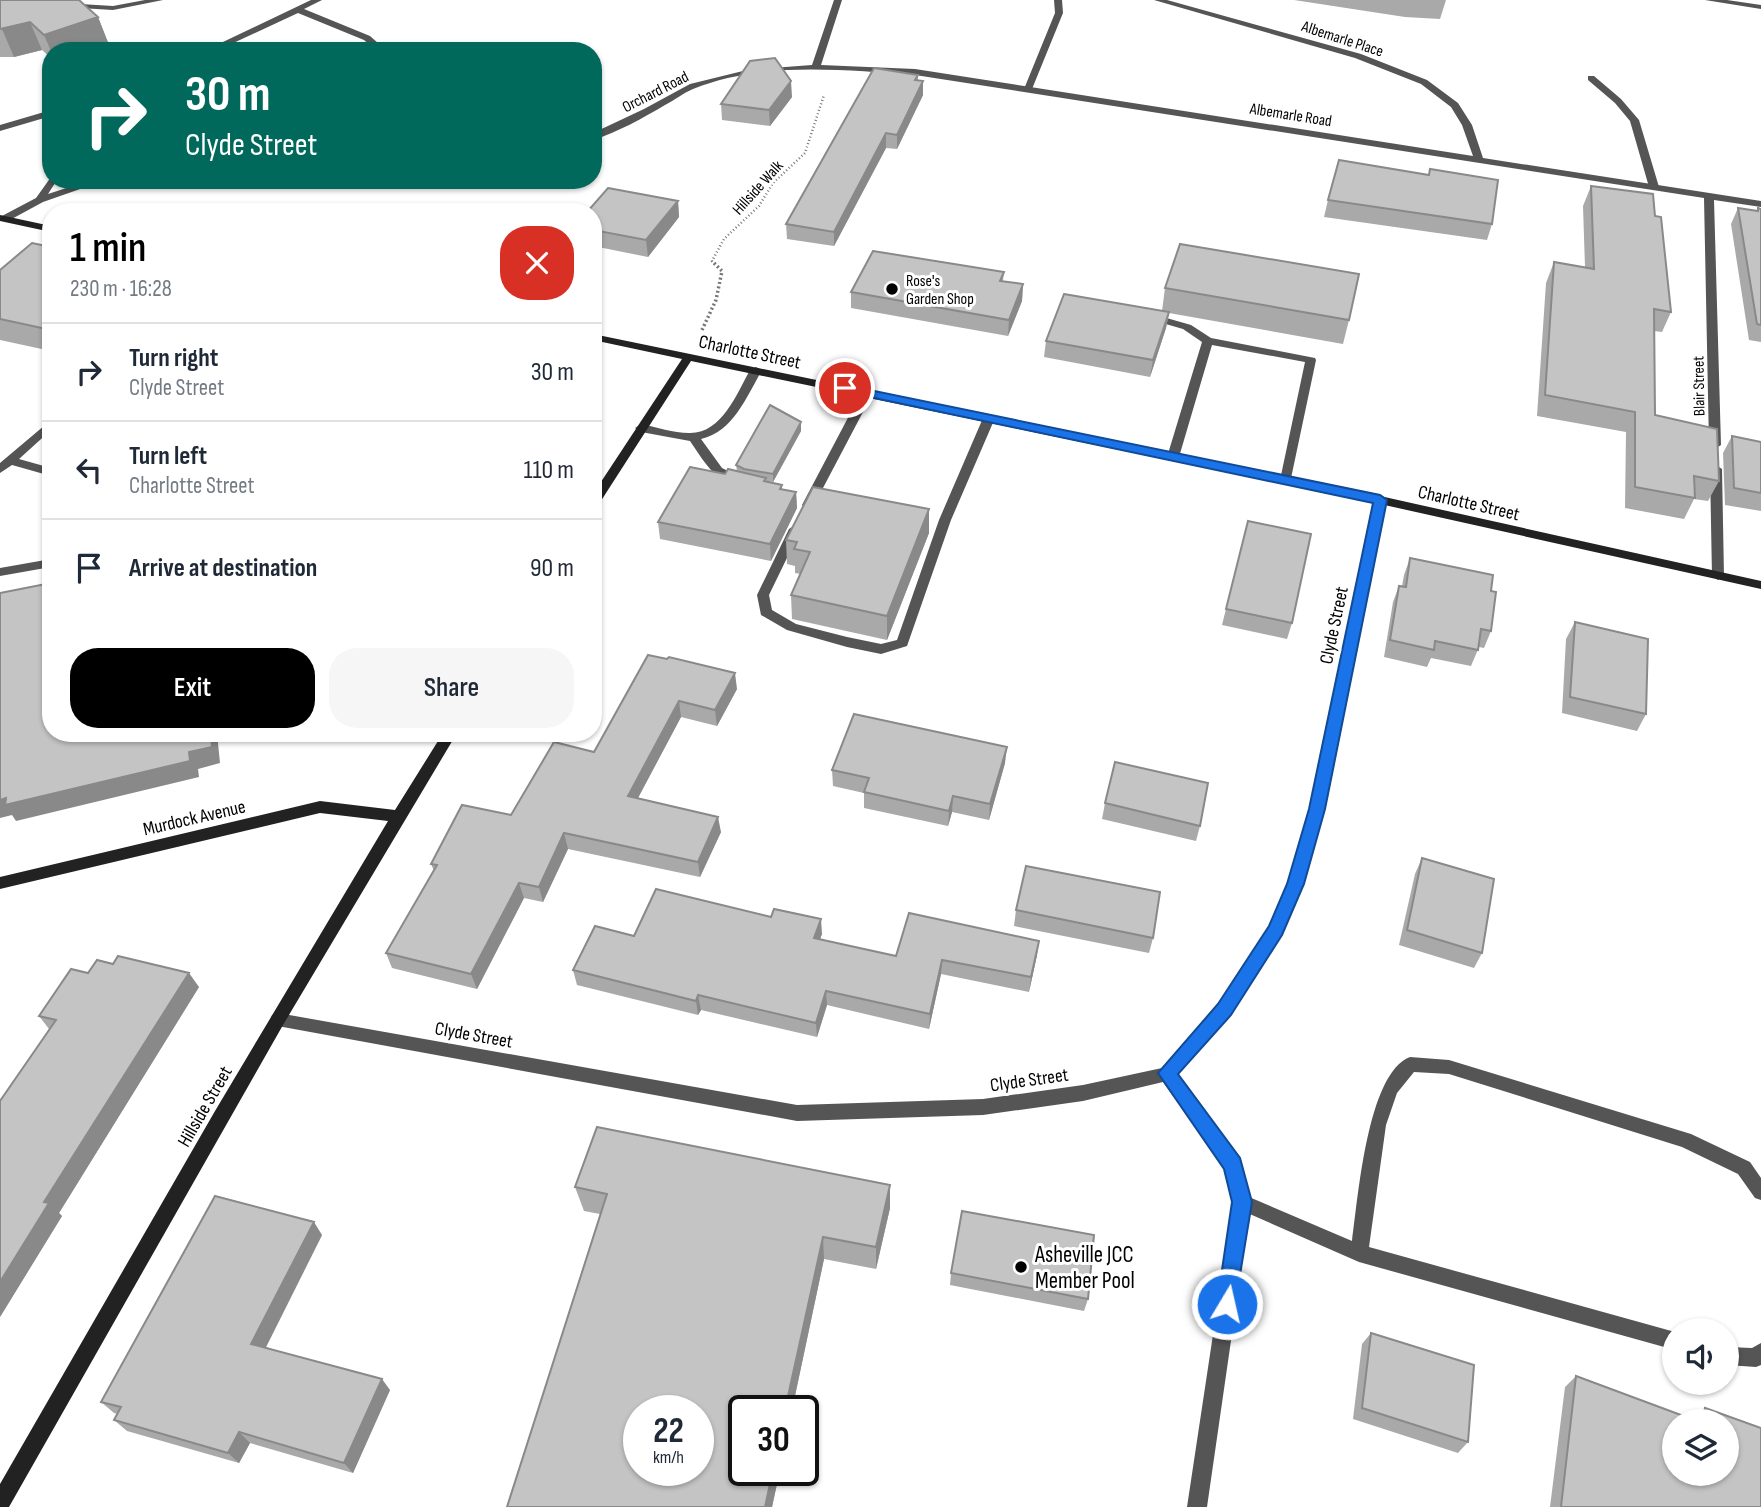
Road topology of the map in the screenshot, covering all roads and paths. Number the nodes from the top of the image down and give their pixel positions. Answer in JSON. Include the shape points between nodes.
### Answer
{"nodes":[{"id":1,"x":159,"y":0,"type":"edge"},
{"id":2,"x":318,"y":0,"type":"edge"},
{"id":3,"x":838,"y":0,"type":"edge"},
{"id":4,"x":1058,"y":0,"type":"edge"},
{"id":5,"x":1158,"y":0,"type":"edge"},
{"id":6,"x":1709,"y":0,"type":"edge"},
{"id":7,"x":1729,"y":1,"type":"edge"},
{"id":8,"x":80,"y":6,"type":"edge"},
{"id":9,"x":1761,"y":7,"type":"edge"},
{"id":10,"x":296,"y":9,"type":"junction"},
{"id":11,"x":227,"y":42,"type":"edge"},
{"id":12,"x":372,"y":42,"type":"edge"},
{"id":13,"x":816,"y":66,"type":"junction"},
{"id":14,"x":836,"y":66,"type":"junction"},
{"id":15,"x":1591,"y":78,"type":"dead end"},
{"id":16,"x":1028,"y":89,"type":"junction"},
{"id":17,"x":42,"y":116,"type":"edge"},
{"id":18,"x":0,"y":128,"type":"edge"},
{"id":19,"x":602,"y":133,"type":"edge"},
{"id":20,"x":1479,"y":159,"type":"junction"},
{"id":21,"x":1654,"y":187,"type":"junction"},
{"id":22,"x":47,"y":189,"type":"edge"},
{"id":23,"x":74,"y":189,"type":"edge"},
{"id":24,"x":1709,"y":196,"type":"junction"},
{"id":25,"x":40,"y":200,"type":"junction"},
{"id":26,"x":1761,"y":204,"type":"edge"},
{"id":27,"x":2,"y":219,"type":"edge"},
{"id":28,"x":42,"y":227,"type":"edge"},
{"id":29,"x":1149,"y":316,"type":"edge"},
{"id":30,"x":602,"y":339,"type":"edge"},
{"id":31,"x":1208,"y":341,"type":"junction"},
{"id":32,"x":689,"y":356,"type":"junction"},
{"id":33,"x":756,"y":370,"type":"junction"},
{"id":34,"x":867,"y":393,"type":"junction"},
{"id":35,"x":989,"y":418,"type":"junction"},
{"id":36,"x":641,"y":428,"type":"junction"},
{"id":37,"x":42,"y":432,"type":"edge"},
{"id":38,"x":693,"y":437,"type":"junction"},
{"id":39,"x":1173,"y":457,"type":"junction"},
{"id":40,"x":10,"y":460,"type":"junction"},
{"id":41,"x":0,"y":469,"type":"edge"},
{"id":42,"x":42,"y":469,"type":"edge"},
{"id":43,"x":1286,"y":480,"type":"junction"},
{"id":44,"x":753,"y":485,"type":"edge"},
{"id":45,"x":602,"y":490,"type":"edge"},
{"id":46,"x":1380,"y":500,"type":"junction"},
{"id":47,"x":42,"y":565,"type":"edge"},
{"id":48,"x":0,"y":572,"type":"edge"},
{"id":49,"x":1718,"y":576,"type":"junction"},
{"id":50,"x":1761,"y":585,"type":"edge"},
{"id":51,"x":444,"y":742,"type":"edge"},
{"id":52,"x":398,"y":816,"type":"junction"},
{"id":53,"x":0,"y":883,"type":"edge"},
{"id":54,"x":278,"y":1020,"type":"junction"},
{"id":55,"x":1167,"y":1073,"type":"junction"},
{"id":56,"x":1761,"y":1192,"type":"edge"},
{"id":57,"x":1242,"y":1202,"type":"junction"},
{"id":58,"x":1359,"y":1253,"type":"junction"},
{"id":59,"x":1662,"y":1337,"type":"edge"},
{"id":60,"x":1761,"y":1352,"type":"edge"},
{"id":61,"x":1739,"y":1357,"type":"edge"},
{"id":62,"x":0,"y":1503,"type":"edge"},
{"id":63,"x":1197,"y":1507,"type":"edge"}],
"edges":[{"from":1,"to":8,"type":"street","via":[[113,8]]},
{"from":2,"to":10,"type":"street"},
{"from":3,"to":13,"type":"street"},
{"from":4,"to":16,"type":"street","via":[[1059,13]]},
{"from":5,"to":20,"type":"street","name":"Albemarle Place","via":[[1358,56],[1424,82],[1455,105]]},
{"from":6,"to":7,"type":"street"},
{"from":7,"to":9,"type":"street"},
{"from":10,"to":11,"type":"street"},
{"from":10,"to":12,"type":"street"},
{"from":13,"to":14,"type":"street","name":"Albemarle Road"},
{"from":13,"to":19,"type":"street","name":"Orchard Road","via":[[740,73],[689,87]]},
{"from":14,"to":16,"type":"street","name":"Albemarle Road"},
{"from":14,"to":32,"type":"path","name":"Hillside Walk","via":[[805,153],[724,239],[712,261],[722,271],[716,300]]},
{"from":15,"to":21,"type":"street","via":[[1634,120]]},
{"from":16,"to":20,"type":"street","name":"Albemarle Road"},
{"from":17,"to":18,"type":"street"},
{"from":20,"to":21,"type":"street","name":"Albemarle Road"},
{"from":21,"to":24,"type":"street","name":"Albemarle Road"},
{"from":22,"to":25,"type":"street"},
{"from":23,"to":25,"type":"street"},
{"from":24,"to":26,"type":"street","name":"Albemarle Road"},
{"from":24,"to":49,"type":"street","name":"Blair Street"},
{"from":25,"to":27,"type":"street"},
{"from":27,"to":28,"type":"street"},
{"from":29,"to":31,"type":"street","via":[[1187,327]]},
{"from":30,"to":32,"type":"street","name":"Charlotte Street"},
{"from":31,"to":39,"type":"street"},
{"from":31,"to":43,"type":"street","via":[[1311,360]]},
{"from":32,"to":33,"type":"street","name":"Charlotte Street"},
{"from":32,"to":36,"type":"street"},
{"from":33,"to":34,"type":"street","name":"Charlotte Street"},
{"from":33,"to":38,"type":"street","via":[[729,415],[713,432]]},
{"from":34,"to":35,"type":"street","name":"Charlotte Street"},
{"from":34,"to":35,"type":"street","via":[[763,595],[766,612],[792,627],[881,649],[902,643],[938,519]]},
{"from":35,"to":39,"type":"street","name":"Charlotte Street"},
{"from":36,"to":38,"type":"street"},
{"from":36,"to":45,"type":"street"},
{"from":37,"to":40,"type":"street"},
{"from":38,"to":44,"type":"street","via":[[718,471]]},
{"from":39,"to":43,"type":"street","name":"Charlotte Street"},
{"from":40,"to":41,"type":"street"},
{"from":40,"to":42,"type":"street"},
{"from":43,"to":46,"type":"street","name":"Charlotte Street"},
{"from":46,"to":49,"type":"street","name":"Charlotte Street"},
{"from":46,"to":55,"type":"street","name":"Clyde Street","via":[[1317,809],[1296,884],[1276,930],[1225,1009]]},
{"from":47,"to":48,"type":"street"},
{"from":49,"to":50,"type":"street","name":"Charlotte Street"},
{"from":51,"to":52,"type":"street","name":"Hillside Street"},
{"from":52,"to":53,"type":"street","name":"Murdock Avenue","via":[[320,807]]},
{"from":52,"to":54,"type":"street","name":"Hillside Street"},
{"from":54,"to":55,"type":"street","name":"Clyde Street","via":[[797,1113],[983,1107],[1083,1093]]},
{"from":54,"to":62,"type":"street","name":"Hillside Street"},
{"from":55,"to":57,"type":"street","via":[[1233,1165]]},
{"from":56,"to":58,"type":"street","via":[[1744,1168],[1685,1140],[1449,1067],[1410,1064],[1390,1089],[1378,1125]]},
{"from":57,"to":58,"type":"street"},
{"from":57,"to":63,"type":"street"},
{"from":58,"to":59,"type":"street"},
{"from":60,"to":61,"type":"street","via":[[1756,1358]]}]}
